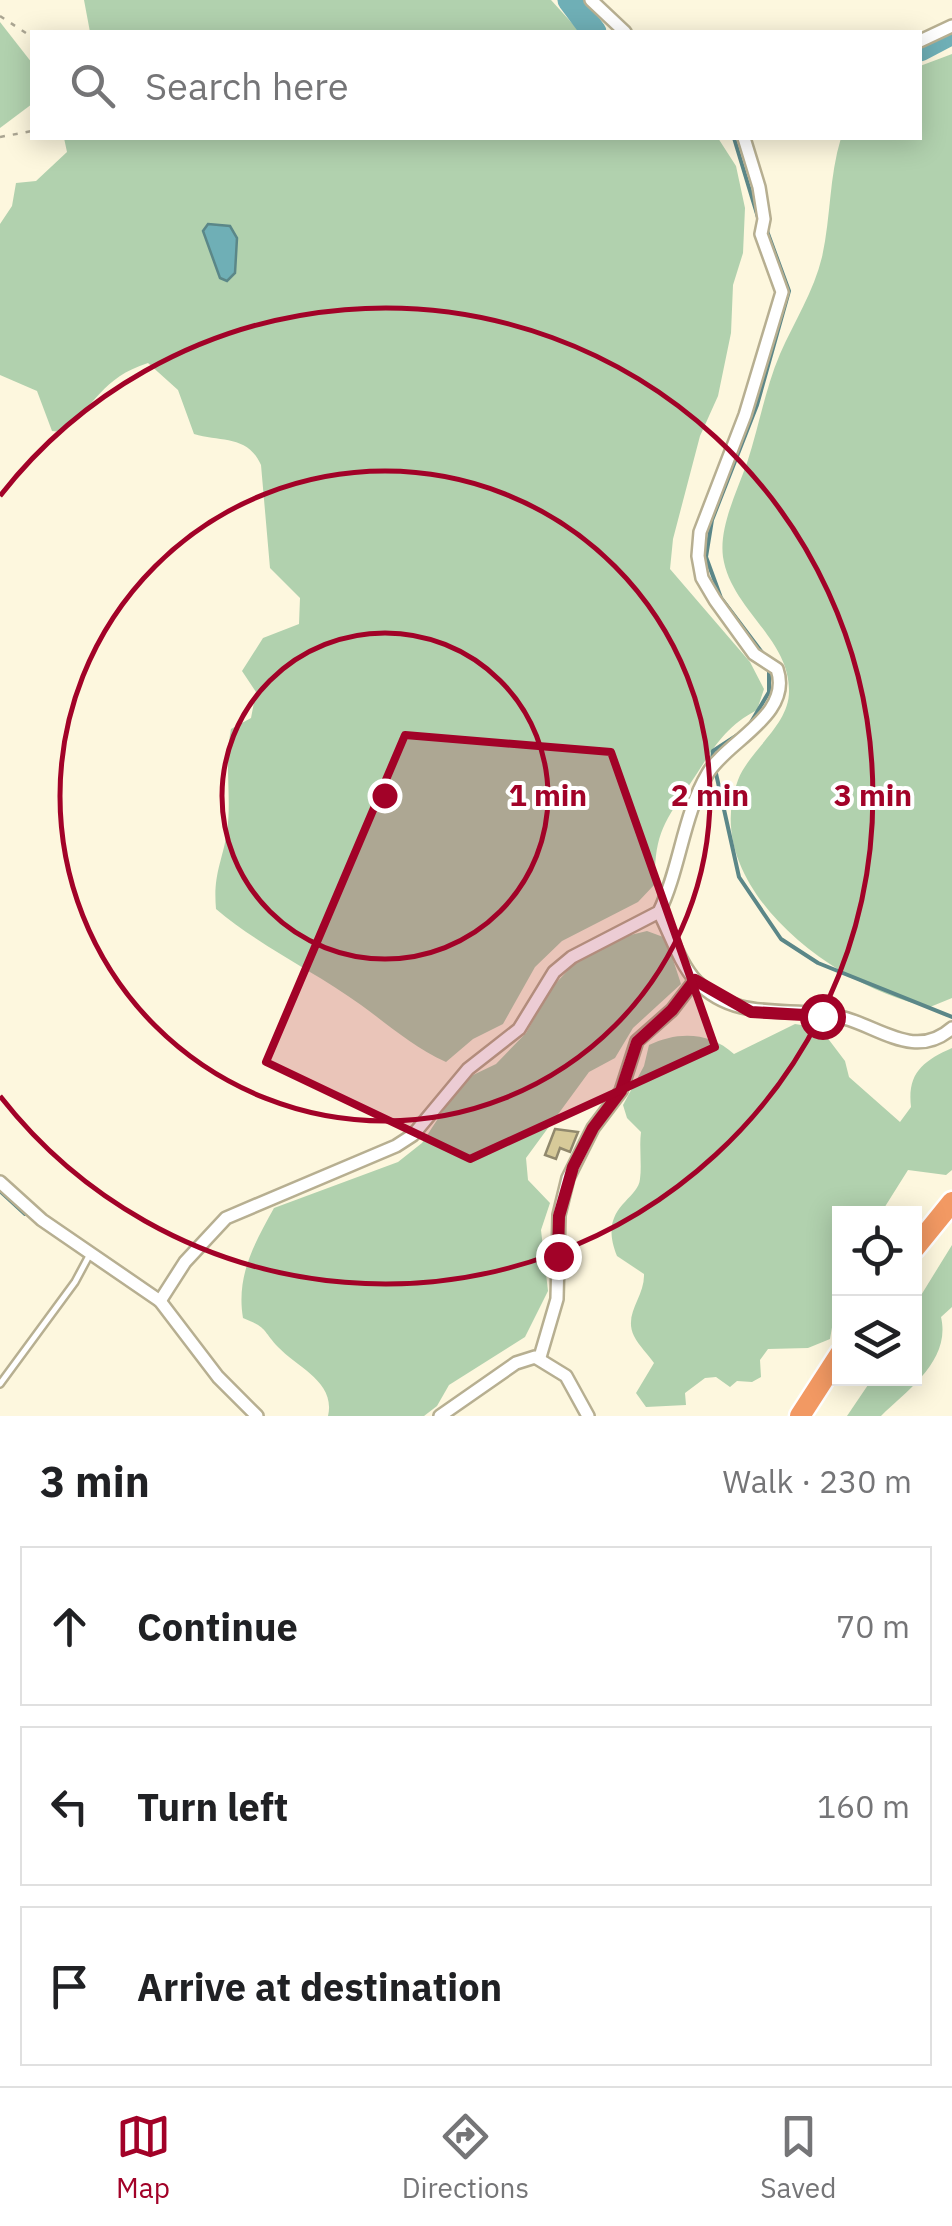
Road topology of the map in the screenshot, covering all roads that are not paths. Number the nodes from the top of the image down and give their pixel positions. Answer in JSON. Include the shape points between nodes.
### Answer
{"nodes":[{"id":1,"x":591,"y":0,"type":"edge"},
{"id":2,"x":952,"y":26,"type":"edge"},
{"id":3,"x":623,"y":30,"type":"edge"},
{"id":4,"x":922,"y":40,"type":"edge"},
{"id":5,"x":744,"y":140,"type":"edge"},
{"id":6,"x":659,"y":912,"type":"junction"},
{"id":7,"x":695,"y":980,"type":"junction"},
{"id":8,"x":952,"y":1028,"type":"edge"},
{"id":9,"x":0,"y":1182,"type":"edge"},
{"id":10,"x":952,"y":1202,"type":"edge"},
{"id":11,"x":922,"y":1239,"type":"edge"},
{"id":12,"x":90,"y":1254,"type":"junction"},
{"id":13,"x":160,"y":1301,"type":"junction"},
{"id":14,"x":540,"y":1357,"type":"junction"},
{"id":15,"x":832,"y":1366,"type":"edge"},
{"id":16,"x":0,"y":1384,"type":"edge"},
{"id":17,"x":257,"y":1416,"type":"edge"},
{"id":18,"x":440,"y":1416,"type":"edge"},
{"id":19,"x":588,"y":1416,"type":"edge"},
{"id":20,"x":800,"y":1416,"type":"edge"}],
"edges":[{"from":1,"to":3,"type":"street"},
{"from":2,"to":4,"type":"street"},
{"from":5,"to":6,"type":"street","via":[[764,219],[760,234],[781,299],[700,532],[698,556],[715,600],[780,681],[772,706],[708,772]]},
{"from":6,"to":7,"type":"street"},
{"from":6,"to":13,"type":"street","via":[[554,972],[519,1029],[468,1069],[413,1134],[226,1218]]},
{"from":7,"to":8,"type":"street","via":[[751,1012],[842,1018],[907,1043],[929,1041]]},
{"from":7,"to":14,"type":"street","via":[[634,1046],[621,1091],[568,1178],[559,1216],[557,1299]]},
{"from":9,"to":12,"type":"street"},
{"from":10,"to":11,"type":"highway"},
{"from":12,"to":13,"type":"street"},
{"from":12,"to":16,"type":"lane"},
{"from":13,"to":17,"type":"street"},
{"from":14,"to":18,"type":"street","via":[[516,1363]]},
{"from":14,"to":19,"type":"street","via":[[566,1376]]},
{"from":15,"to":20,"type":"highway"}]}
